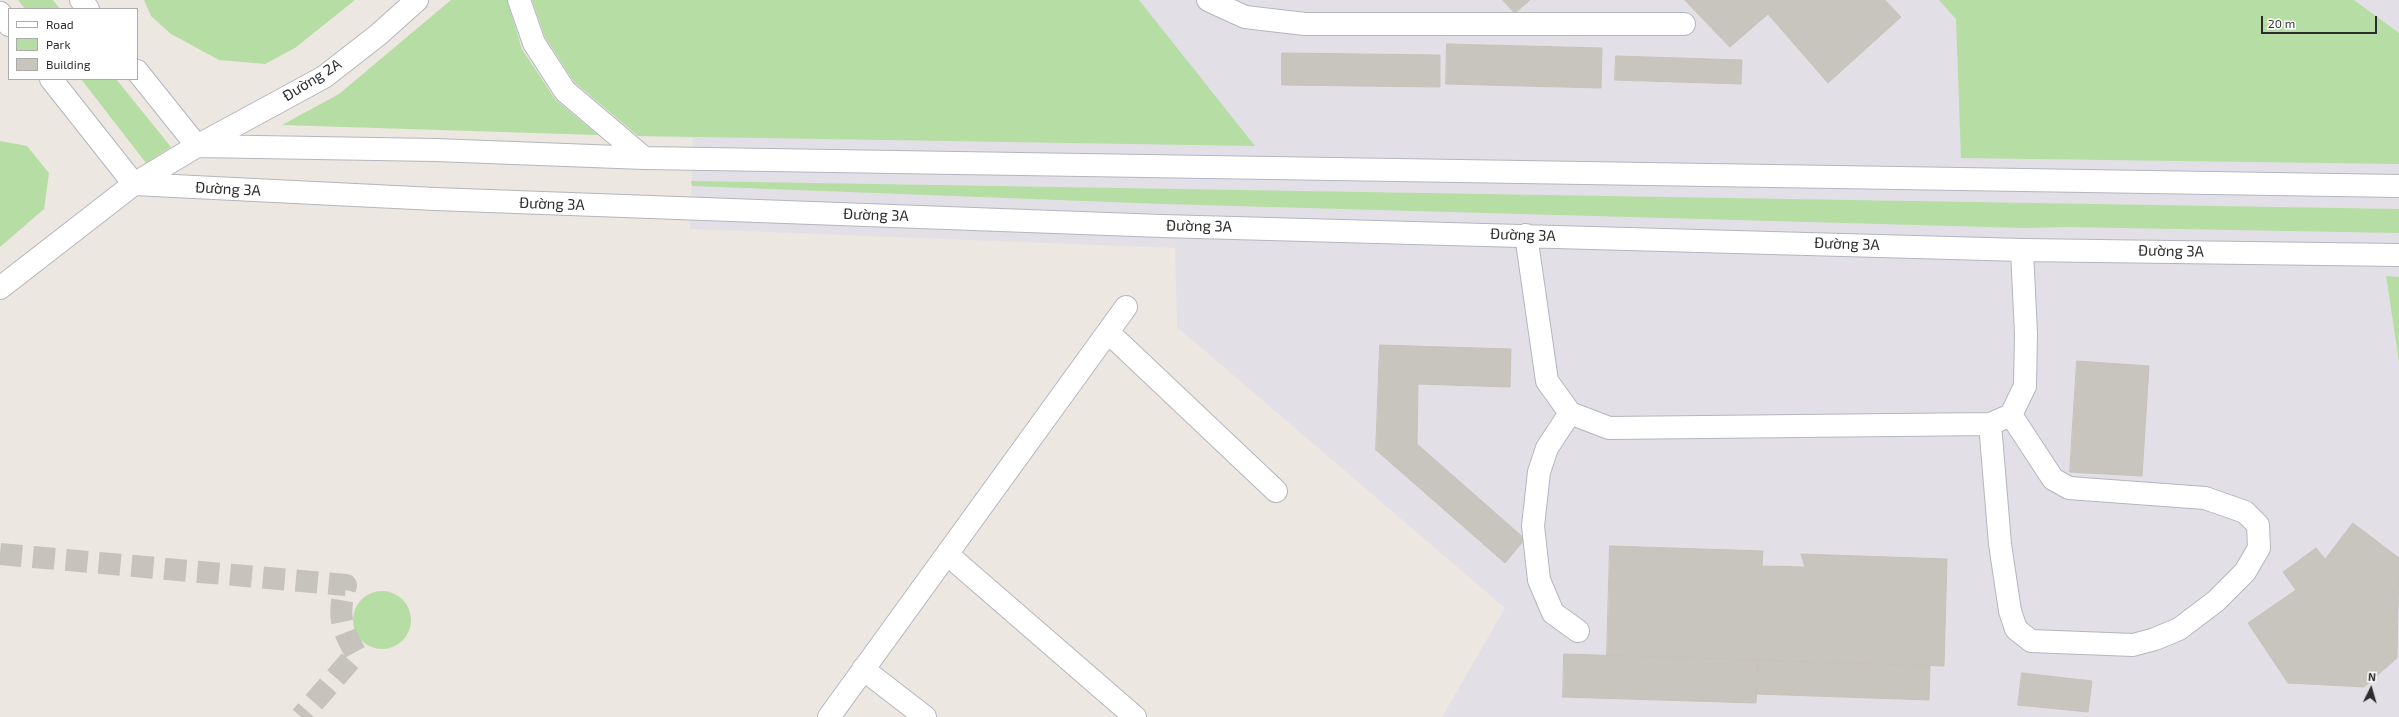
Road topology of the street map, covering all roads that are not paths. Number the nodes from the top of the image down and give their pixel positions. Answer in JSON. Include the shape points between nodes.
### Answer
{"nodes":[{"id":1,"x":81,"y":0,"type":"edge"},
{"id":2,"x":417,"y":0,"type":"edge"},
{"id":3,"x":519,"y":0,"type":"edge"},
{"id":4,"x":1208,"y":0,"type":"edge"},
{"id":5,"x":87,"y":8,"type":"edge"},
{"id":6,"x":0,"y":13,"type":"edge"},
{"id":7,"x":8,"y":24,"type":"edge"},
{"id":8,"x":1684,"y":24,"type":"dead end"},
{"id":9,"x":138,"y":72,"type":"edge"},
{"id":10,"x":52,"y":80,"type":"edge"},
{"id":11,"x":197,"y":146,"type":"junction"},
{"id":12,"x":644,"y":158,"type":"junction"},
{"id":13,"x":134,"y":184,"type":"junction"},
{"id":14,"x":2399,"y":186,"type":"edge"},
{"id":15,"x":1526,"y":235,"type":"junction"},
{"id":16,"x":2022,"y":250,"type":"junction"},
{"id":17,"x":2399,"y":254,"type":"edge"},
{"id":18,"x":0,"y":288,"type":"edge"},
{"id":19,"x":1126,"y":307,"type":"dead end"},
{"id":20,"x":1109,"y":333,"type":"junction"},
{"id":21,"x":1570,"y":413,"type":"junction"},
{"id":22,"x":2011,"y":415,"type":"junction"},
{"id":23,"x":1990,"y":424,"type":"junction"},
{"id":24,"x":1276,"y":491,"type":"dead end"},
{"id":25,"x":947,"y":554,"type":"junction"},
{"id":26,"x":1578,"y":631,"type":"dead end"},
{"id":27,"x":863,"y":669,"type":"junction"},
{"id":28,"x":829,"y":717,"type":"edge"},
{"id":29,"x":925,"y":717,"type":"edge"},
{"id":30,"x":1134,"y":717,"type":"edge"}],
"edges":[{"from":1,"to":5,"type":"street"},
{"from":2,"to":11,"type":"street","name":"Đường 2A","via":[[378,35],[324,77]]},
{"from":3,"to":12,"type":"street","via":[[534,43],[564,91]]},
{"from":4,"to":8,"type":"street","via":[[1245,17],[1306,24]]},
{"from":6,"to":7,"type":"street"},
{"from":9,"to":11,"type":"street"},
{"from":10,"to":13,"type":"street"},
{"from":11,"to":12,"type":"street","via":[[435,150]]},
{"from":11,"to":13,"type":"street","name":"Đường 2A"},
{"from":12,"to":14,"type":"street"},
{"from":13,"to":15,"type":"street","name":"Đường 3A","via":[[475,201],[1162,226]]},
{"from":13,"to":18,"type":"street"},
{"from":15,"to":16,"type":"street","name":"Đường 3A"},
{"from":15,"to":21,"type":"street","via":[[1547,381]]},
{"from":16,"to":17,"type":"street","name":"Đường 3A"},
{"from":16,"to":22,"type":"street","via":[[2026,334],[2025,386]]},
{"from":19,"to":20,"type":"street"},
{"from":20,"to":24,"type":"street"},
{"from":20,"to":25,"type":"street"},
{"from":21,"to":23,"type":"street","via":[[1609,428]]},
{"from":21,"to":26,"type":"street","via":[[1548,448],[1539,472],[1533,526],[1538,580],[1553,613]]},
{"from":22,"to":23,"type":"street"},
{"from":22,"to":23,"type":"street","via":[[2053,479],[2069,488],[2205,498],[2245,512],[2258,525],[2259,548],[2245,572],[2216,601],[2179,629],[2155,640],[2132,645],[2031,642],[2016,629],[2010,611],[2000,544]]},
{"from":25,"to":27,"type":"street"},
{"from":25,"to":30,"type":"street"},
{"from":27,"to":28,"type":"street"},
{"from":27,"to":29,"type":"street"}]}
